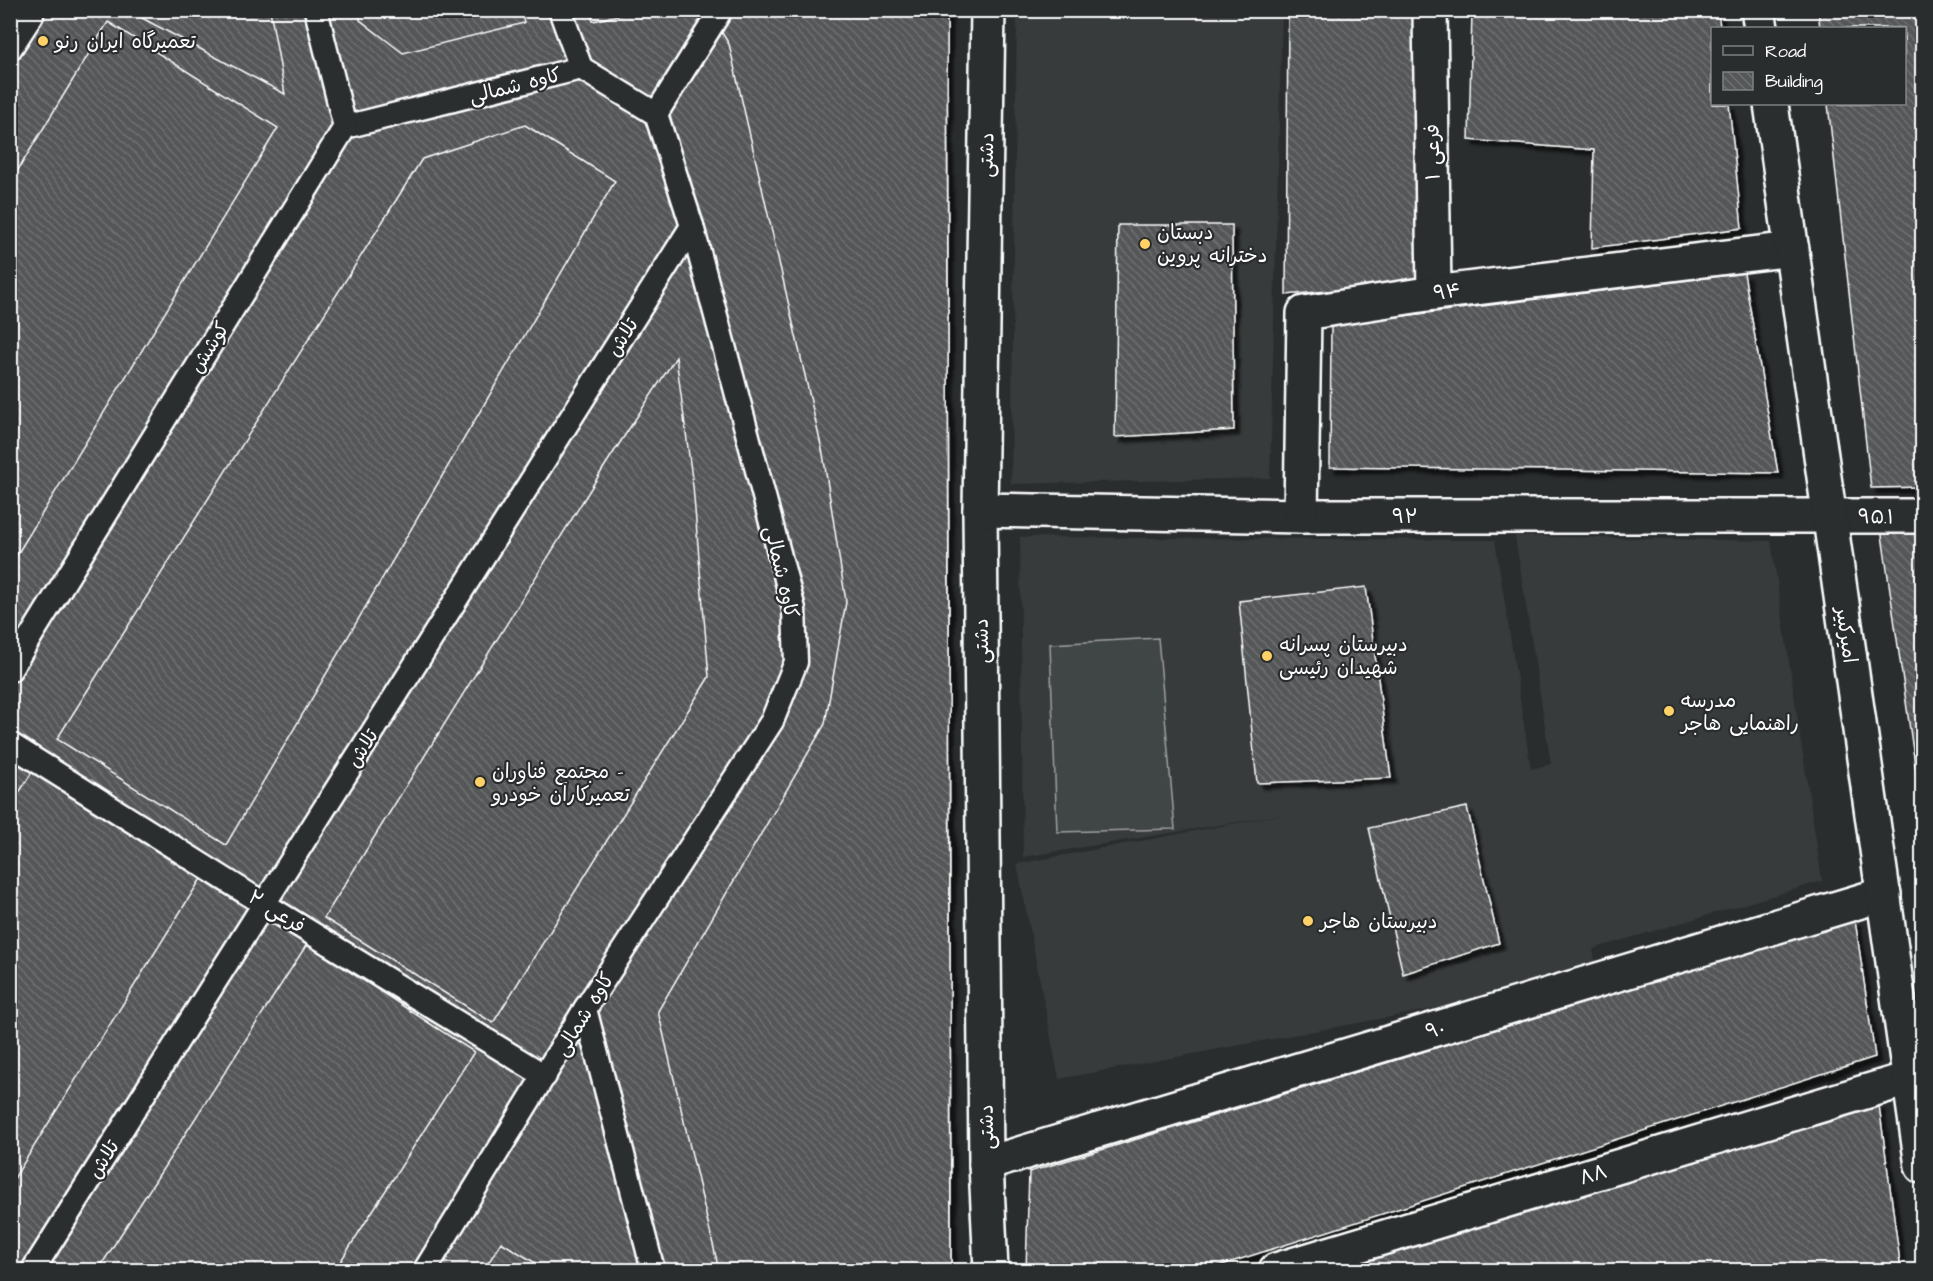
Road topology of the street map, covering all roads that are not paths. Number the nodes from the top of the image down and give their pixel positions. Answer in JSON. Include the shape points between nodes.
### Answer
{"nodes":[{"id":1,"x":31,"y":10,"type":"edge"},
{"id":2,"x":316,"y":10,"type":"edge"},
{"id":3,"x":560,"y":10,"type":"edge"},
{"id":4,"x":721,"y":10,"type":"edge"},
{"id":5,"x":988,"y":10,"type":"edge"},
{"id":6,"x":1430,"y":10,"type":"edge"},
{"id":7,"x":1758,"y":10,"type":"edge"},
{"id":8,"x":1761,"y":27,"type":"edge"},
{"id":9,"x":10,"y":49,"type":"edge"},
{"id":10,"x":581,"y":68,"type":"junction"},
{"id":11,"x":1771,"y":105,"type":"edge"},
{"id":12,"x":656,"y":114,"type":"junction"},
{"id":13,"x":345,"y":127,"type":"junction"},
{"id":14,"x":692,"y":226,"type":"junction"},
{"id":15,"x":1792,"y":249,"type":"junction"},
{"id":16,"x":1434,"y":293,"type":"junction"},
{"id":17,"x":980,"y":510,"type":"junction"},
{"id":18,"x":1830,"y":515,"type":"junction"},
{"id":19,"x":1301,"y":516,"type":"junction"},
{"id":20,"x":1923,"y":516,"type":"edge"},
{"id":21,"x":10,"y":670,"type":"edge"},
{"id":22,"x":10,"y":744,"type":"edge"},
{"id":23,"x":1884,"y":894,"type":"junction"},
{"id":24,"x":264,"y":904,"type":"junction"},
{"id":25,"x":585,"y":1009,"type":"junction"},
{"id":26,"x":545,"y":1076,"type":"junction"},
{"id":27,"x":1911,"y":1078,"type":"junction"},
{"id":28,"x":986,"y":1164,"type":"junction"},
{"id":29,"x":1923,"y":1166,"type":"edge"},
{"id":30,"x":33,"y":1270,"type":"edge"},
{"id":31,"x":425,"y":1270,"type":"edge"},
{"id":32,"x":653,"y":1270,"type":"edge"},
{"id":33,"x":992,"y":1270,"type":"edge"},
{"id":34,"x":1276,"y":1270,"type":"edge"}],
"edges":[{"from":1,"to":9,"type":"lane","via":[[32,15]]},
{"from":2,"to":13,"type":"lane"},
{"from":3,"to":10,"type":"lane"},
{"from":4,"to":12,"type":"lane"},
{"from":5,"to":17,"type":"street","name":"دشتی"},
{"from":6,"to":16,"type":"street","name":"فرعی ۱"},
{"from":7,"to":8,"type":"street"},
{"from":10,"to":12,"type":"lane","name":"کاوه شمالی"},
{"from":10,"to":13,"type":"lane","name":"کاوه شمالی"},
{"from":11,"to":15,"type":"street","name":"امیرکبیر"},
{"from":12,"to":14,"type":"lane","name":"کاوه شمالی"},
{"from":13,"to":21,"type":"lane","name":"کوشش"},
{"from":14,"to":24,"type":"lane","name":"تلاش"},
{"from":14,"to":25,"type":"lane","name":"کاوه شمالی","via":[[794,609],[796,662],[772,721]]},
{"from":15,"to":16,"type":"street","name":"۹۴"},
{"from":15,"to":18,"type":"street","name":"امیرکبیر"},
{"from":16,"to":19,"type":"street","name":"۹۴","via":[[1304,313]]},
{"from":17,"to":19,"type":"street","name":"۹۲"},
{"from":17,"to":28,"type":"street","name":"دشتی"},
{"from":18,"to":19,"type":"street","name":"۹۲"},
{"from":18,"to":20,"type":"street","name":"۹۵.۱"},
{"from":18,"to":23,"type":"street","name":"امیرکبیر"},
{"from":22,"to":24,"type":"lane","name":"فرعی ۲"},
{"from":23,"to":27,"type":"street","name":"امیرکبیر"},
{"from":23,"to":28,"type":"street","name":"۹۰"},
{"from":24,"to":26,"type":"lane","name":"فرعی ۲"},
{"from":24,"to":30,"type":"lane","name":"تلاش"},
{"from":25,"to":26,"type":"lane","name":"کاوه شمالی"},
{"from":25,"to":32,"type":"lane"},
{"from":26,"to":31,"type":"lane","name":"کاوه شمالی"},
{"from":27,"to":29,"type":"street","name":"امیرکبیر"},
{"from":27,"to":34,"type":"street","name":"۸۸"},
{"from":28,"to":33,"type":"street","name":"دشتی"}]}
